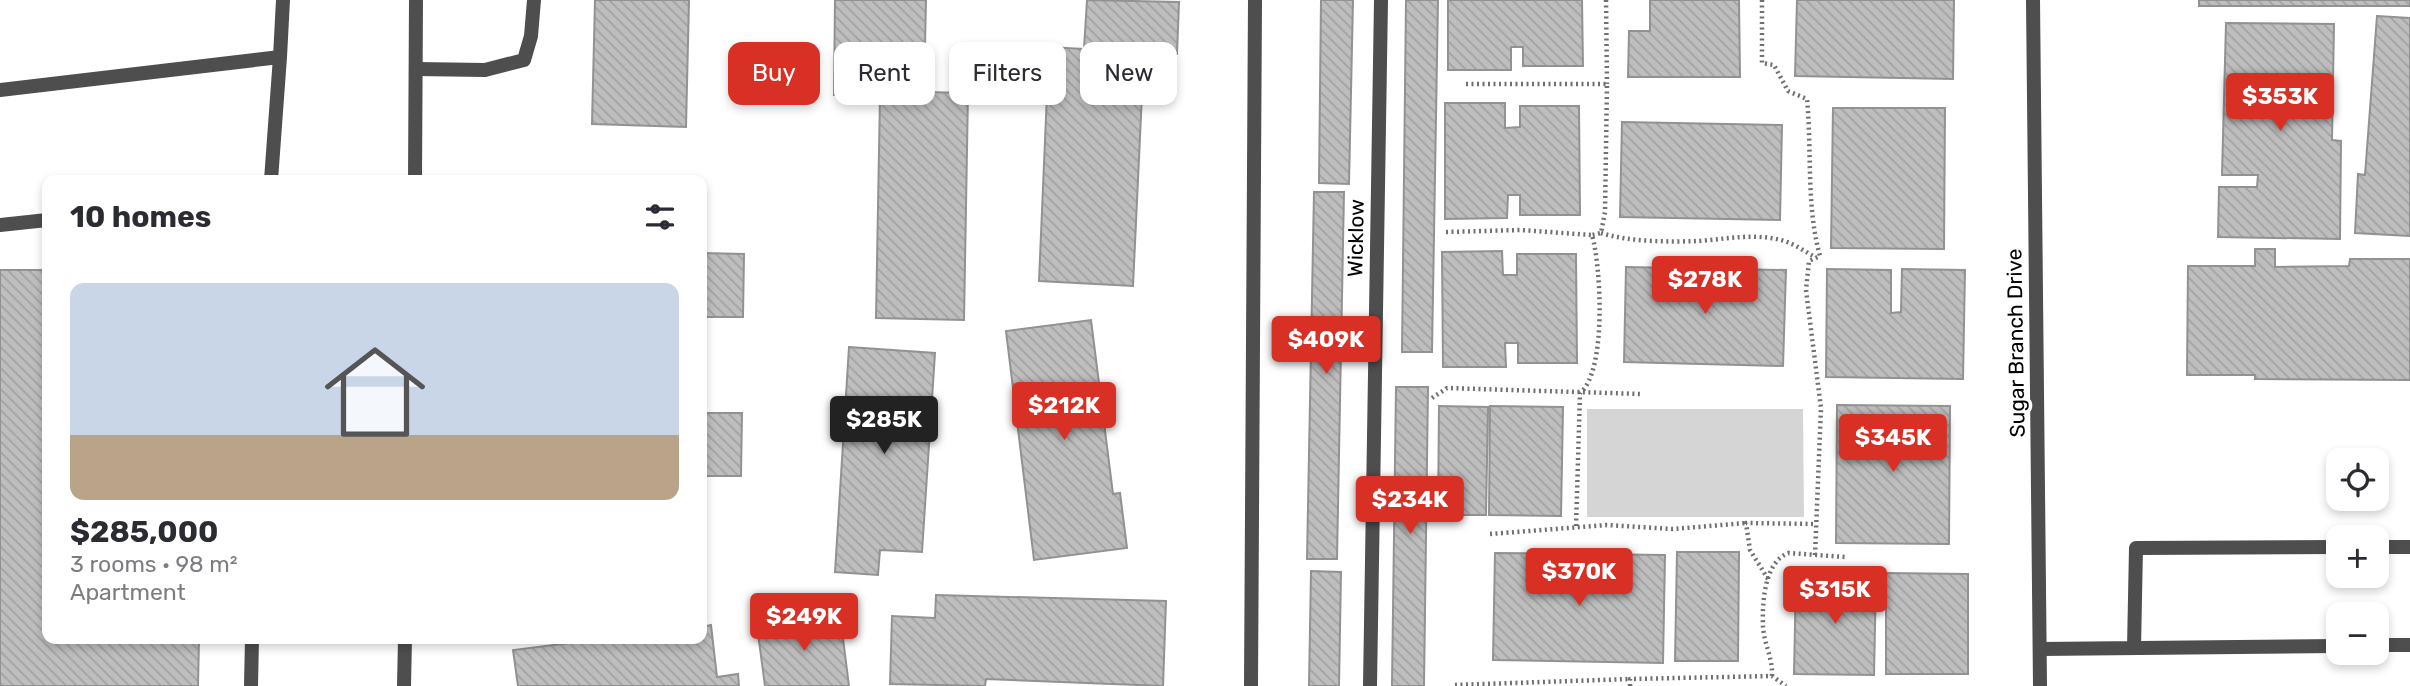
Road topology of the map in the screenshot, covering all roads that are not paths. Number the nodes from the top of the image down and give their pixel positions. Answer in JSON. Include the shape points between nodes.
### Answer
{"nodes":[{"id":1,"x":283,"y":0,"type":"edge"},
{"id":2,"x":416,"y":0,"type":"edge"},
{"id":3,"x":534,"y":0,"type":"edge"},
{"id":4,"x":1255,"y":0,"type":"edge"},
{"id":5,"x":1381,"y":0,"type":"edge"},
{"id":6,"x":2033,"y":0,"type":"edge"},
{"id":7,"x":280,"y":57,"type":"junction"},
{"id":8,"x":416,"y":69,"type":"junction"},
{"id":9,"x":0,"y":90,"type":"edge"},
{"id":10,"x":271,"y":175,"type":"edge"},
{"id":11,"x":415,"y":175,"type":"edge"},
{"id":12,"x":42,"y":221,"type":"edge"},
{"id":13,"x":0,"y":225,"type":"edge"},
{"id":14,"x":2326,"y":547,"type":"edge"},
{"id":15,"x":2389,"y":547,"type":"edge"},
{"id":16,"x":2410,"y":547,"type":"edge"},
{"id":17,"x":252,"y":644,"type":"edge"},
{"id":18,"x":405,"y":644,"type":"edge"},
{"id":19,"x":2389,"y":645,"type":"edge"},
{"id":20,"x":2410,"y":645,"type":"edge"},
{"id":21,"x":2326,"y":646,"type":"edge"},
{"id":22,"x":2134,"y":648,"type":"junction"},
{"id":23,"x":2040,"y":649,"type":"junction"},
{"id":24,"x":251,"y":686,"type":"edge"},
{"id":25,"x":404,"y":686,"type":"edge"},
{"id":26,"x":1251,"y":686,"type":"edge"},
{"id":27,"x":1370,"y":686,"type":"edge"},
{"id":28,"x":2040,"y":686,"type":"edge"}],
"edges":[{"from":1,"to":7,"type":"street"},
{"from":2,"to":8,"type":"street"},
{"from":3,"to":8,"type":"street","via":[[524,60],[485,71]]},
{"from":4,"to":26,"type":"street"},
{"from":5,"to":27,"type":"street","name":"Wicklow"},
{"from":6,"to":23,"type":"street","name":"Sugar Branch Drive"},
{"from":7,"to":9,"type":"street"},
{"from":7,"to":10,"type":"street"},
{"from":8,"to":11,"type":"street"},
{"from":12,"to":13,"type":"street"},
{"from":14,"to":22,"type":"street","via":[[2136,548]]},
{"from":15,"to":16,"type":"street"},
{"from":17,"to":24,"type":"street"},
{"from":18,"to":25,"type":"street"},
{"from":19,"to":20,"type":"street"},
{"from":21,"to":22,"type":"street"},
{"from":22,"to":23,"type":"street"},
{"from":23,"to":28,"type":"street","name":"Sugar Branch Drive"}]}
